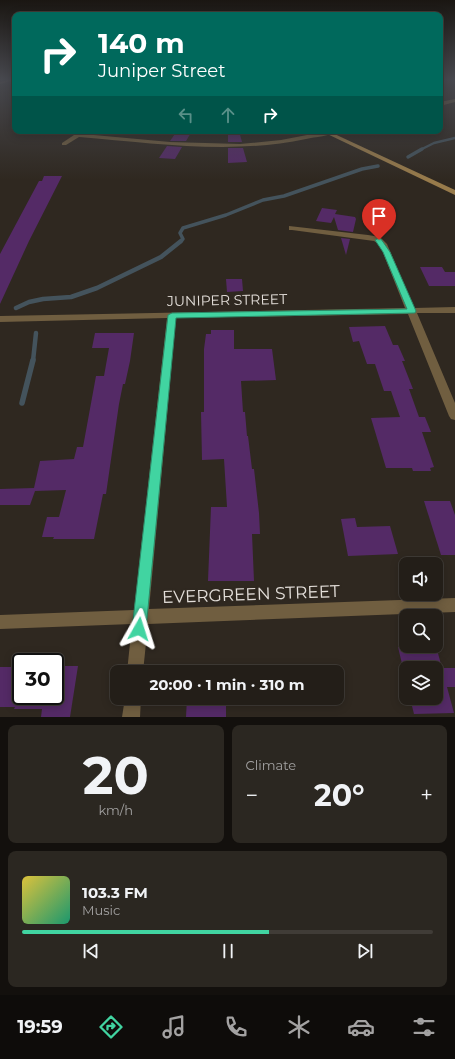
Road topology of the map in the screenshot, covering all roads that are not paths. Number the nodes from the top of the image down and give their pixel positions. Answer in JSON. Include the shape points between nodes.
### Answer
{"nodes":[{"id":1,"x":320,"y":134,"type":"edge"},
{"id":2,"x":333,"y":134,"type":"edge"},
{"id":3,"x":77,"y":135,"type":"joint"},
{"id":4,"x":64,"y":144,"type":"dead end"},
{"id":5,"x":455,"y":193,"type":"edge"},
{"id":6,"x":292,"y":228,"type":"dead end"},
{"id":7,"x":455,"y":310,"type":"edge"},
{"id":8,"x":412,"y":311,"type":"junction"},
{"id":9,"x":172,"y":315,"type":"junction"},
{"id":10,"x":0,"y":319,"type":"edge"},
{"id":11,"x":455,"y":416,"type":"edge"},
{"id":12,"x":455,"y":605,"type":"edge"},
{"id":13,"x":140,"y":617,"type":"junction"},
{"id":14,"x":0,"y":622,"type":"edge"},
{"id":15,"x":136,"y":665,"type":"edge"},
{"id":16,"x":132,"y":705,"type":"edge"},
{"id":17,"x":131,"y":717,"type":"edge"}],
"edges":[{"from":1,"to":3,"type":"street","via":[[285,142],[236,145]]},
{"from":2,"to":5,"type":"main road"},
{"from":3,"to":4,"type":"street"},
{"from":6,"to":8,"type":"street","via":[[377,239],[387,252]]},
{"from":7,"to":8,"type":"street","name":"JUNIPER STREET"},
{"from":8,"to":9,"type":"street","name":"JUNIPER STREET"},
{"from":8,"to":11,"type":"street"},
{"from":9,"to":10,"type":"street","name":"JUNIPER STREET"},
{"from":9,"to":13,"type":"street"},
{"from":12,"to":13,"type":"street","name":"EVERGREEN STREET"},
{"from":13,"to":14,"type":"street","name":"EVERGREEN STREET"},
{"from":13,"to":15,"type":"street"},
{"from":16,"to":17,"type":"street"}]}
